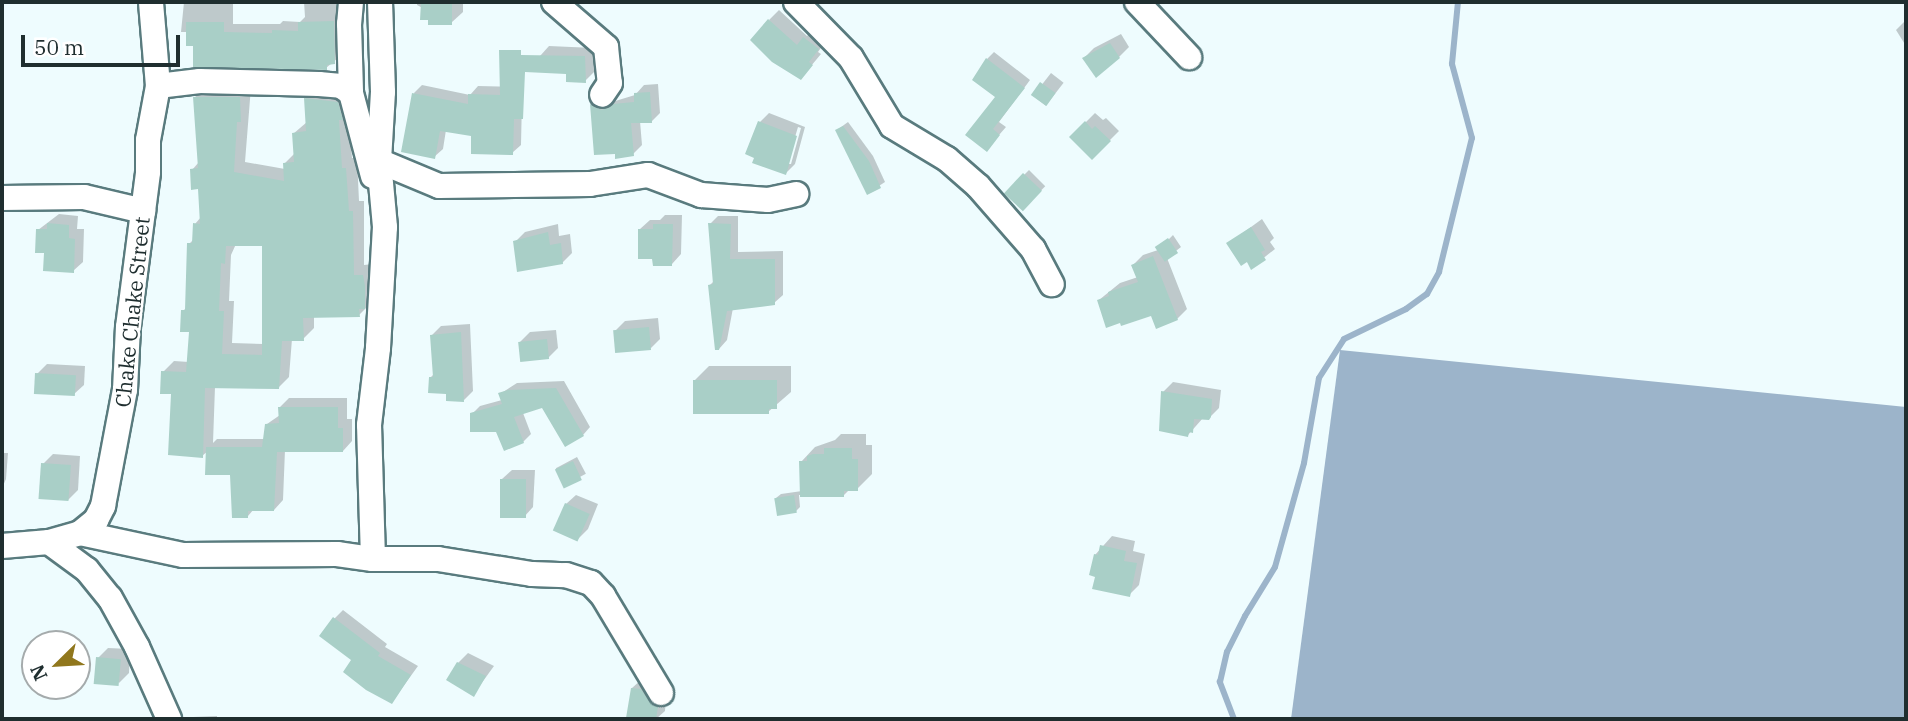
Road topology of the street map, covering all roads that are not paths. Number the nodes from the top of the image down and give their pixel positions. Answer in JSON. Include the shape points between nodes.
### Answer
{"nodes":[{"id":1,"x":151,"y":2,"type":"edge"},
{"id":2,"x":351,"y":2,"type":"edge"},
{"id":3,"x":380,"y":2,"type":"edge"},
{"id":4,"x":554,"y":2,"type":"edge"},
{"id":5,"x":796,"y":2,"type":"edge"},
{"id":6,"x":1137,"y":2,"type":"edge"},
{"id":7,"x":1189,"y":57,"type":"dead end"},
{"id":8,"x":158,"y":86,"type":"junction"},
{"id":9,"x":351,"y":93,"type":"junction"},
{"id":10,"x":602,"y":95,"type":"dead end"},
{"id":11,"x":379,"y":161,"type":"junction"},
{"id":12,"x":796,"y":194,"type":"dead end"},
{"id":13,"x":2,"y":198,"type":"edge"},
{"id":14,"x":384,"y":209,"type":"junction"},
{"id":15,"x":143,"y":211,"type":"junction"},
{"id":16,"x":1052,"y":284,"type":"dead end"},
{"id":17,"x":80,"y":533,"type":"junction"},
{"id":18,"x":49,"y":542,"type":"junction"},
{"id":19,"x":2,"y":546,"type":"edge"},
{"id":20,"x":373,"y":559,"type":"junction"},
{"id":21,"x":661,"y":693,"type":"dead end"},
{"id":22,"x":169,"y":719,"type":"edge"}],
"edges":[{"from":1,"to":8,"type":"street","name":"Chake Chake Street"},
{"from":2,"to":9,"type":"street"},
{"from":3,"to":11,"type":"street","via":[[383,92]]},
{"from":4,"to":10,"type":"street","via":[[606,47],[610,83]]},
{"from":5,"to":16,"type":"street","via":[[851,58],[892,126],[947,159],[978,186],[1033,249]]},
{"from":6,"to":7,"type":"street"},
{"from":8,"to":9,"type":"street","via":[[319,84],[341,86]]},
{"from":8,"to":15,"type":"street","name":"Chake Chake Street"},
{"from":9,"to":14,"type":"street"},
{"from":11,"to":12,"type":"street","via":[[439,186],[590,184],[648,176],[701,195],[768,200]]},
{"from":11,"to":14,"type":"street"},
{"from":13,"to":15,"type":"street","via":[[84,197]]},
{"from":14,"to":20,"type":"street","via":[[378,348],[369,425]]},
{"from":15,"to":17,"type":"street","name":"Chake Chake Street","via":[[125,390],[107,487],[101,513]]},
{"from":17,"to":18,"type":"street"},
{"from":17,"to":20,"type":"street","via":[[183,555],[337,554]]},
{"from":18,"to":19,"type":"street"},
{"from":18,"to":22,"type":"street","via":[[87,570],[110,598]]},
{"from":20,"to":21,"type":"street","via":[[438,559],[591,583]]}]}
